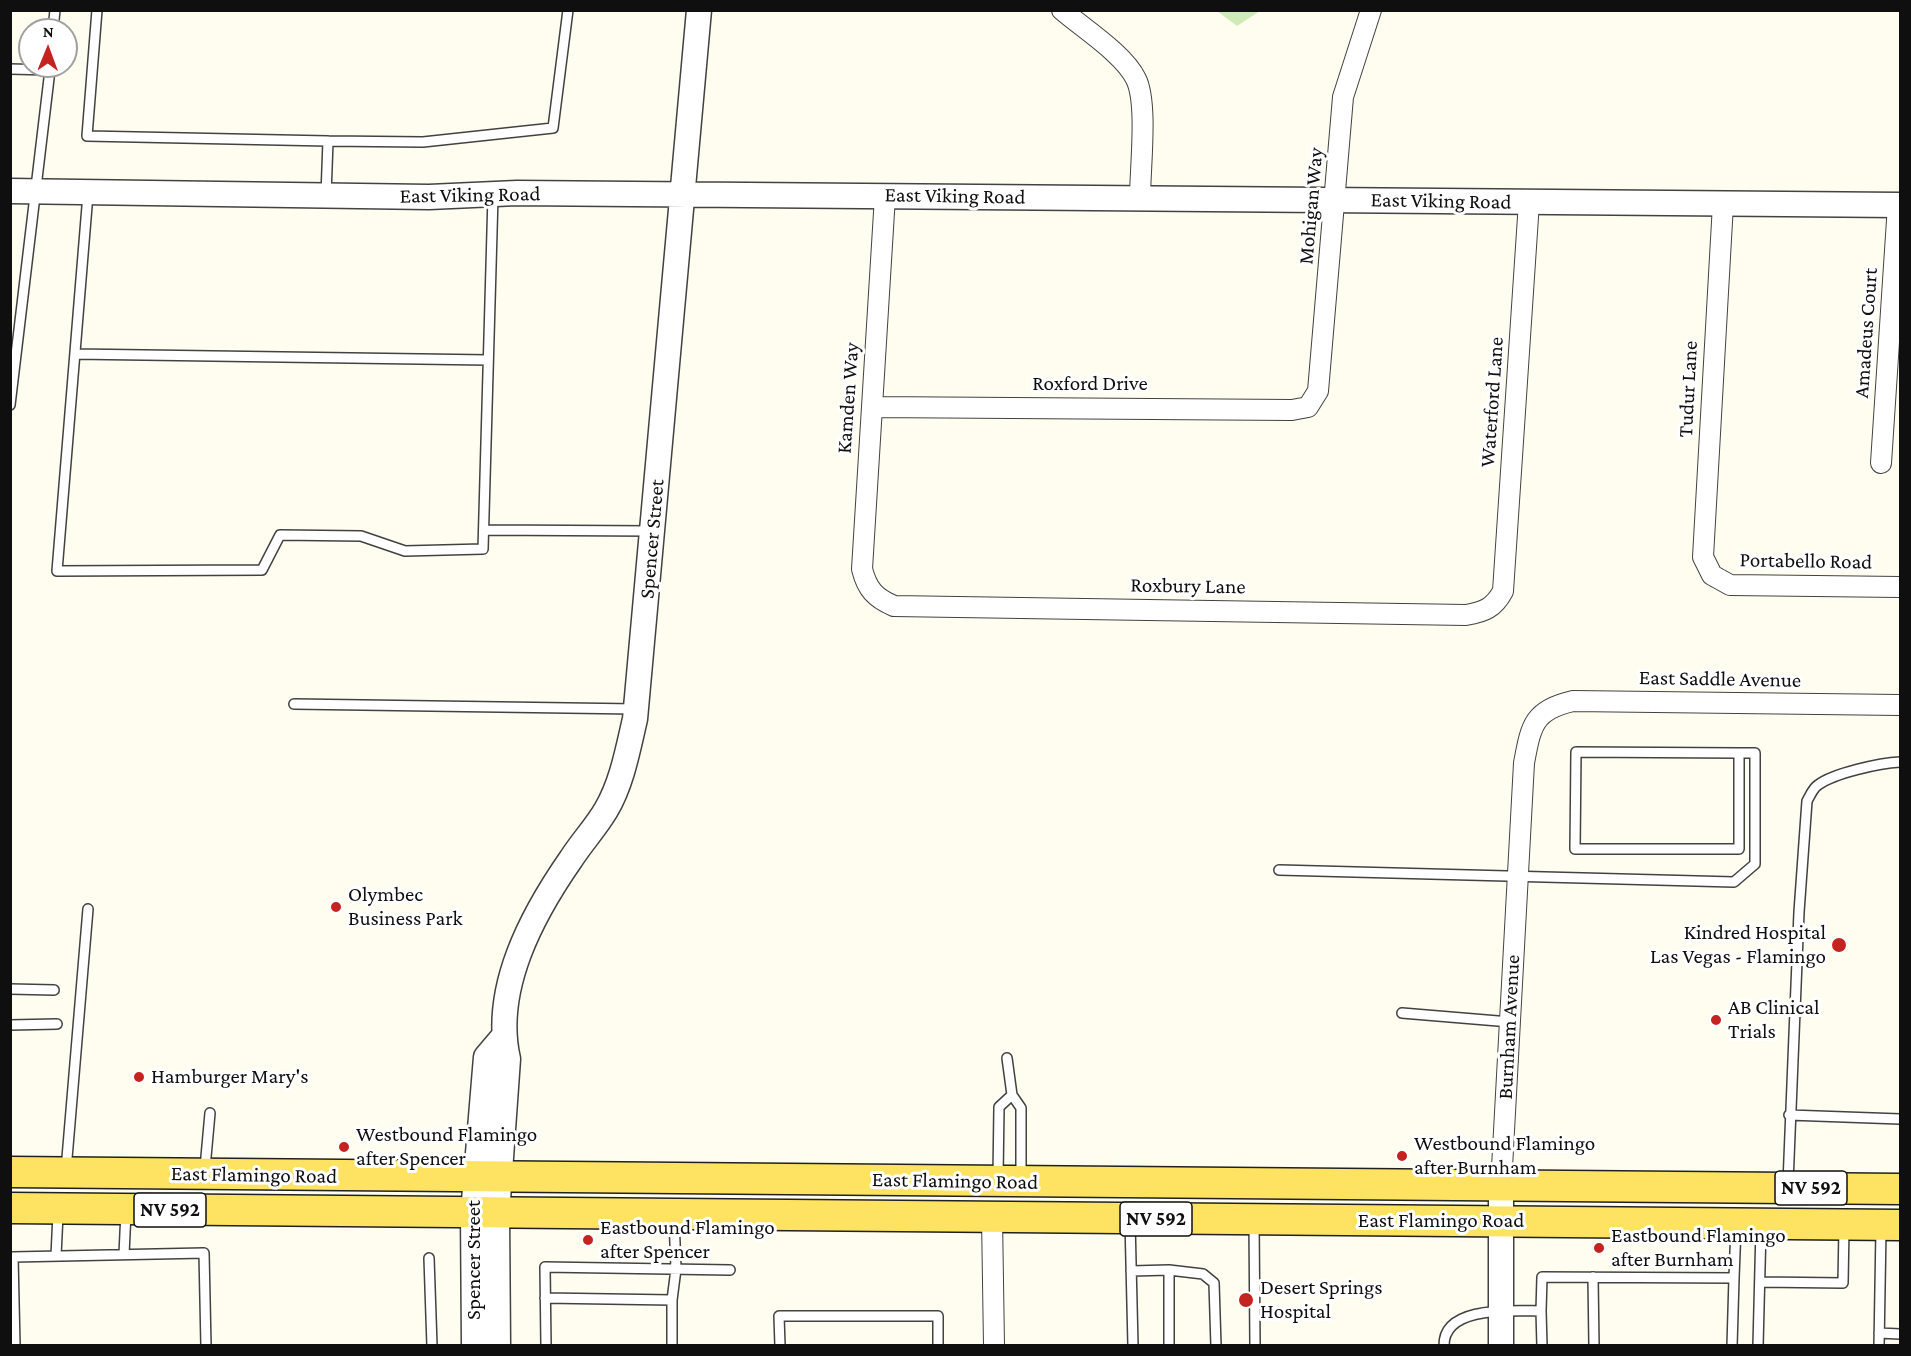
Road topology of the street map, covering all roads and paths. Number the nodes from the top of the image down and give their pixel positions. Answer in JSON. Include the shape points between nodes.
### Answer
{"nodes":[{"id":1,"x":98,"y":10,"type":"edge"},
{"id":2,"x":568,"y":10,"type":"edge"},
{"id":3,"x":699,"y":10,"type":"edge"},
{"id":4,"x":1062,"y":10,"type":"edge"},
{"id":5,"x":1371,"y":10,"type":"edge"},
{"id":6,"x":49,"y":78,"type":"edge"},
{"id":7,"x":328,"y":141,"type":"junction"},
{"id":8,"x":10,"y":191,"type":"edge"},
{"id":9,"x":34,"y":191,"type":"junction"},
{"id":10,"x":89,"y":192,"type":"junction"},
{"id":11,"x":493,"y":194,"type":"junction"},
{"id":12,"x":683,"y":194,"type":"junction"},
{"id":13,"x":326,"y":196,"type":"junction"},
{"id":14,"x":885,"y":196,"type":"junction"},
{"id":15,"x":1140,"y":198,"type":"junction"},
{"id":16,"x":1337,"y":200,"type":"junction"},
{"id":17,"x":1529,"y":202,"type":"junction"},
{"id":18,"x":1723,"y":204,"type":"junction"},
{"id":19,"x":1899,"y":205,"type":"edge"},
{"id":20,"x":75,"y":354,"type":"junction"},
{"id":21,"x":488,"y":360,"type":"junction"},
{"id":22,"x":11,"y":405,"type":"edge"},
{"id":23,"x":872,"y":407,"type":"junction"},
{"id":24,"x":1308,"y":407,"type":"joint"},
{"id":25,"x":10,"y":416,"type":"edge"},
{"id":26,"x":1881,"y":463,"type":"dead end"},
{"id":27,"x":483,"y":530,"type":"junction"},
{"id":28,"x":652,"y":531,"type":"junction"},
{"id":29,"x":1713,"y":575,"type":"joint"},
{"id":30,"x":1900,"y":587,"type":"edge"},
{"id":31,"x":878,"y":599,"type":"joint"},
{"id":32,"x":1496,"y":603,"type":"joint"},
{"id":33,"x":294,"y":704,"type":"dead end"},
{"id":34,"x":1900,"y":705,"type":"edge"},
{"id":35,"x":636,"y":709,"type":"junction"},
{"id":36,"x":1541,"y":713,"type":"joint"},
{"id":37,"x":1739,"y":753,"type":"junction"},
{"id":38,"x":1900,"y":762,"type":"edge"},
{"id":39,"x":1279,"y":870,"type":"dead end"},
{"id":40,"x":1517,"y":878,"type":"junction"},
{"id":41,"x":88,"y":909,"type":"dead end"},
{"id":42,"x":10,"y":989,"type":"edge"},
{"id":43,"x":54,"y":990,"type":"dead end"},
{"id":44,"x":1402,"y":1013,"type":"dead end"},
{"id":45,"x":1510,"y":1022,"type":"junction"},
{"id":46,"x":57,"y":1024,"type":"dead end"},
{"id":47,"x":10,"y":1025,"type":"edge"},
{"id":48,"x":1006,"y":1058,"type":"dead end"},
{"id":49,"x":1012,"y":1095,"type":"junction"},
{"id":50,"x":210,"y":1113,"type":"dead end"},
{"id":51,"x":1789,"y":1115,"type":"junction"},
{"id":52,"x":1900,"y":1119,"type":"edge"},
{"id":53,"x":10,"y":1172,"type":"edge"},
{"id":54,"x":66,"y":1172,"type":"junction"},
{"id":55,"x":142,"y":1174,"type":"junction"},
{"id":56,"x":205,"y":1174,"type":"junction"},
{"id":57,"x":488,"y":1177,"type":"junction"},
{"id":58,"x":1010,"y":1182,"type":"junction"},
{"id":59,"x":1087,"y":1182,"type":"junction"},
{"id":60,"x":1501,"y":1186,"type":"junction"},
{"id":61,"x":1788,"y":1188,"type":"junction"},
{"id":62,"x":1900,"y":1189,"type":"edge"},
{"id":63,"x":10,"y":1190,"type":"edge"},
{"id":64,"x":10,"y":1208,"type":"edge"},
{"id":65,"x":59,"y":1208,"type":"junction"},
{"id":66,"x":126,"y":1209,"type":"junction"},
{"id":67,"x":485,"y":1214,"type":"junction"},
{"id":68,"x":674,"y":1215,"type":"junction"},
{"id":69,"x":919,"y":1217,"type":"junction"},
{"id":70,"x":993,"y":1218,"type":"junction"},
{"id":71,"x":1130,"y":1219,"type":"junction"},
{"id":72,"x":1254,"y":1220,"type":"junction"},
{"id":73,"x":1500,"y":1222,"type":"junction"},
{"id":74,"x":1748,"y":1223,"type":"junction"},
{"id":75,"x":1894,"y":1223,"type":"edge"},
{"id":76,"x":1844,"y":1224,"type":"junction"},
{"id":77,"x":124,"y":1254,"type":"junction"},
{"id":78,"x":56,"y":1256,"type":"junction"},
{"id":79,"x":429,"y":1258,"type":"dead end"},
{"id":80,"x":676,"y":1269,"type":"junction"},
{"id":81,"x":730,"y":1270,"type":"dead end"},
{"id":82,"x":1169,"y":1270,"type":"junction"},
{"id":83,"x":1131,"y":1272,"type":"junction"},
{"id":84,"x":1593,"y":1277,"type":"junction"},
{"id":85,"x":1734,"y":1278,"type":"junction"},
{"id":86,"x":1760,"y":1282,"type":"junction"},
{"id":87,"x":545,"y":1298,"type":"junction"},
{"id":88,"x":672,"y":1300,"type":"junction"},
{"id":89,"x":1501,"y":1311,"type":"junction"},
{"id":90,"x":1541,"y":1311,"type":"junction"},
{"id":91,"x":1880,"y":1333,"type":"junction"},
{"id":92,"x":1900,"y":1334,"type":"edge"},
{"id":93,"x":15,"y":1346,"type":"edge"},
{"id":94,"x":206,"y":1346,"type":"edge"},
{"id":95,"x":432,"y":1346,"type":"edge"},
{"id":96,"x":474,"y":1346,"type":"edge"},
{"id":97,"x":498,"y":1346,"type":"edge"},
{"id":98,"x":546,"y":1346,"type":"edge"},
{"id":99,"x":672,"y":1346,"type":"edge"},
{"id":100,"x":780,"y":1346,"type":"edge"},
{"id":101,"x":938,"y":1346,"type":"edge"},
{"id":102,"x":994,"y":1346,"type":"edge"},
{"id":103,"x":1133,"y":1346,"type":"edge"},
{"id":104,"x":1169,"y":1346,"type":"edge"},
{"id":105,"x":1216,"y":1346,"type":"edge"},
{"id":106,"x":1255,"y":1346,"type":"edge"},
{"id":107,"x":1443,"y":1346,"type":"edge"},
{"id":108,"x":1501,"y":1346,"type":"edge"},
{"id":109,"x":1542,"y":1346,"type":"edge"},
{"id":110,"x":1594,"y":1346,"type":"edge"},
{"id":111,"x":1732,"y":1346,"type":"edge"},
{"id":112,"x":1758,"y":1346,"type":"edge"},
{"id":113,"x":1879,"y":1346,"type":"edge"}],
"edges":[{"from":1,"to":7,"type":"lane","via":[[87,136]]},
{"from":2,"to":7,"type":"lane","via":[[554,128],[423,142]]},
{"from":3,"to":12,"type":"street","name":"Spencer Street"},
{"from":4,"to":15,"type":"street","via":[[1125,62],[1136,79],[1142,98]]},
{"from":5,"to":16,"type":"street","name":"Mohigan Way","via":[[1343,97]]},
{"from":6,"to":9,"type":"lane"},
{"from":7,"to":13,"type":"lane"},
{"from":8,"to":9,"type":"street","name":"East Viking Road"},
{"from":9,"to":10,"type":"street","name":"East Viking Road"},
{"from":9,"to":22,"type":"lane"},
{"from":10,"to":13,"type":"street","name":"East Viking Road"},
{"from":10,"to":20,"type":"lane"},
{"from":11,"to":12,"type":"street","name":"East Viking Road"},
{"from":11,"to":13,"type":"street","name":"East Viking Road"},
{"from":11,"to":21,"type":"lane"},
{"from":12,"to":14,"type":"street","name":"East Viking Road"},
{"from":12,"to":28,"type":"street","name":"Spencer Street"},
{"from":14,"to":15,"type":"street","name":"East Viking Road"},
{"from":14,"to":23,"type":"street","name":"Kamden Way"},
{"from":15,"to":16,"type":"street","name":"East Viking Road"},
{"from":16,"to":17,"type":"street","name":"East Viking Road"},
{"from":16,"to":24,"type":"street","name":"Mohigan Way","via":[[1318,390]]},
{"from":17,"to":18,"type":"street","name":"East Viking Road"},
{"from":17,"to":32,"type":"street","name":"Waterford Lane","via":[[1503,591]]},
{"from":18,"to":19,"type":"street","name":"East Viking Road"},
{"from":18,"to":29,"type":"street","name":"Tudur Lane","via":[[1703,557]]},
{"from":19,"to":26,"type":"street","name":"Amadeus Court"},
{"from":20,"to":21,"type":"lane"},
{"from":20,"to":27,"type":"lane","via":[[57,571],[262,570],[280,535],[361,536],[405,551],[483,549]]},
{"from":21,"to":27,"type":"lane"},
{"from":22,"to":25,"type":"lane"},
{"from":23,"to":24,"type":"street","name":"Roxford Drive"},
{"from":23,"to":31,"type":"street","name":"Kamden Way","via":[[862,569],[866,585]]},
{"from":27,"to":28,"type":"lane"},
{"from":28,"to":35,"type":"street","name":"Spencer Street"},
{"from":29,"to":30,"type":"street","name":"Portabello Road","via":[[1730,585]]},
{"from":31,"to":32,"type":"street","name":"Roxbury Lane","via":[[894,606],[1466,615],[1484,612]]},
{"from":33,"to":35,"type":"lane"},
{"from":34,"to":36,"type":"street","name":"East Saddle Avenue","via":[[1573,701]]},
{"from":35,"to":57,"type":"street","name":"Spencer Street","via":[[623,768],[606,810],[532,922],[513,970],[503,1037],[508,1059]]},
{"from":36,"to":40,"type":"street","name":"Burnham Avenue","via":[[1530,729],[1524,763]]},
{"from":37,"to":37,"type":"lane","via":[[1576,752],[1575,849],[1739,849]]},
{"from":37,"to":40,"type":"lane","via":[[1755,753],[1755,864],[1734,882]]},
{"from":38,"to":51,"type":"lane","via":[[1852,771],[1817,785],[1807,801]]},
{"from":39,"to":40,"type":"lane"},
{"from":40,"to":45,"type":"street","name":"Burnham Avenue"},
{"from":41,"to":54,"type":"lane"},
{"from":42,"to":43,"type":"lane"},
{"from":44,"to":45,"type":"lane"},
{"from":45,"to":60,"type":"street","name":"Burnham Avenue"},
{"from":46,"to":47,"type":"lane"},
{"from":48,"to":49,"type":"lane"},
{"from":49,"to":58,"type":"lane","via":[[1021,1108]]},
{"from":49,"to":58,"type":"lane","via":[[999,1107]]},
{"from":50,"to":56,"type":"lane"},
{"from":51,"to":52,"type":"lane"},
{"from":51,"to":61,"type":"lane"},
{"from":53,"to":54,"type":"main road","name":"East Flamingo Road","number":"NV 592"},
{"from":54,"to":55,"type":"main road","name":"East Flamingo Road","number":"NV 592"},
{"from":54,"to":63,"type":"main road","via":[[56,1185],[40,1191]]},
{"from":55,"to":56,"type":"main road","name":"East Flamingo Road","number":"NV 592"},
{"from":55,"to":65,"type":"main road","via":[[122,1192],[80,1192]]},
{"from":56,"to":57,"type":"main road","name":"East Flamingo Road","number":"NV 592"},
{"from":57,"to":58,"type":"main road","name":"East Flamingo Road","number":"NV 592"},
{"from":57,"to":67,"type":"street","name":"Spencer Street"},
{"from":58,"to":59,"type":"main road","name":"East Flamingo Road","number":"NV 592"},
{"from":58,"to":69,"type":"main road","via":[[978,1200],[938,1200]]},
{"from":59,"to":60,"type":"main road","name":"East Flamingo Road","number":"NV 592"},
{"from":59,"to":70,"type":"main road","via":[[1069,1201],[1020,1201]]},
{"from":60,"to":61,"type":"main road","name":"East Flamingo Road","number":"NV 592"},
{"from":60,"to":73,"type":"street","name":"Burnham Avenue"},
{"from":61,"to":62,"type":"main road","name":"East Flamingo Road","number":"NV 592"},
{"from":64,"to":65,"type":"main road","name":"East Flamingo Road","number":"NV 592"},
{"from":65,"to":66,"type":"main road","name":"East Flamingo Road","number":"NV 592"},
{"from":65,"to":78,"type":"lane"},
{"from":66,"to":67,"type":"main road","name":"East Flamingo Road","number":"NV 592"},
{"from":66,"to":77,"type":"lane"},
{"from":67,"to":68,"type":"main road","name":"East Flamingo Road","number":"NV 592"},
{"from":67,"to":96,"type":"street","name":"Spencer Street"},
{"from":67,"to":97,"type":"street","name":"Spencer Street"},
{"from":68,"to":69,"type":"main road","name":"East Flamingo Road","number":"NV 592"},
{"from":68,"to":80,"type":"lane"},
{"from":69,"to":70,"type":"main road","name":"East Flamingo Road","number":"NV 592"},
{"from":70,"to":71,"type":"main road","name":"East Flamingo Road","number":"NV 592"},
{"from":70,"to":102,"type":"street"},
{"from":71,"to":72,"type":"main road","name":"East Flamingo Road","number":"NV 592"},
{"from":71,"to":83,"type":"lane"},
{"from":72,"to":73,"type":"main road","name":"East Flamingo Road","number":"NV 592"},
{"from":72,"to":106,"type":"lane"},
{"from":73,"to":74,"type":"main road","name":"East Flamingo Road","number":"NV 592"},
{"from":73,"to":89,"type":"street","name":"Burnham Avenue"},
{"from":74,"to":76,"type":"main road","name":"East Flamingo Road","number":"NV 592"},
{"from":74,"to":85,"type":"lane"},
{"from":74,"to":86,"type":"lane"},
{"from":75,"to":76,"type":"main road","name":"East Flamingo Road","number":"NV 592"},
{"from":75,"to":91,"type":"lane"},
{"from":76,"to":86,"type":"lane","via":[[1844,1283]]},
{"from":77,"to":78,"type":"lane"},
{"from":77,"to":94,"type":"lane","via":[[204,1253]]},
{"from":78,"to":93,"type":"lane","via":[[13,1257]]},
{"from":79,"to":95,"type":"lane"},
{"from":80,"to":81,"type":"lane"},
{"from":80,"to":87,"type":"lane","via":[[545,1267]]},
{"from":80,"to":88,"type":"lane"},
{"from":82,"to":83,"type":"lane"},
{"from":82,"to":104,"type":"lane"},
{"from":82,"to":105,"type":"lane","via":[[1203,1274],[1214,1283]]},
{"from":83,"to":103,"type":"lane"},
{"from":84,"to":85,"type":"lane"},
{"from":84,"to":90,"type":"lane","via":[[1542,1277]]},
{"from":84,"to":110,"type":"lane"},
{"from":85,"to":111,"type":"lane"},
{"from":86,"to":112,"type":"lane"},
{"from":87,"to":88,"type":"lane"},
{"from":87,"to":98,"type":"lane"},
{"from":88,"to":99,"type":"lane"},
{"from":89,"to":90,"type":"lane"},
{"from":89,"to":107,"type":"lane","via":[[1463,1317],[1449,1327]]},
{"from":89,"to":108,"type":"street","name":"Burnham Avenue"},
{"from":90,"to":109,"type":"lane"},
{"from":91,"to":92,"type":"lane"},
{"from":91,"to":113,"type":"lane"},
{"from":100,"to":101,"type":"lane","via":[[779,1316],[938,1316]]}]}
